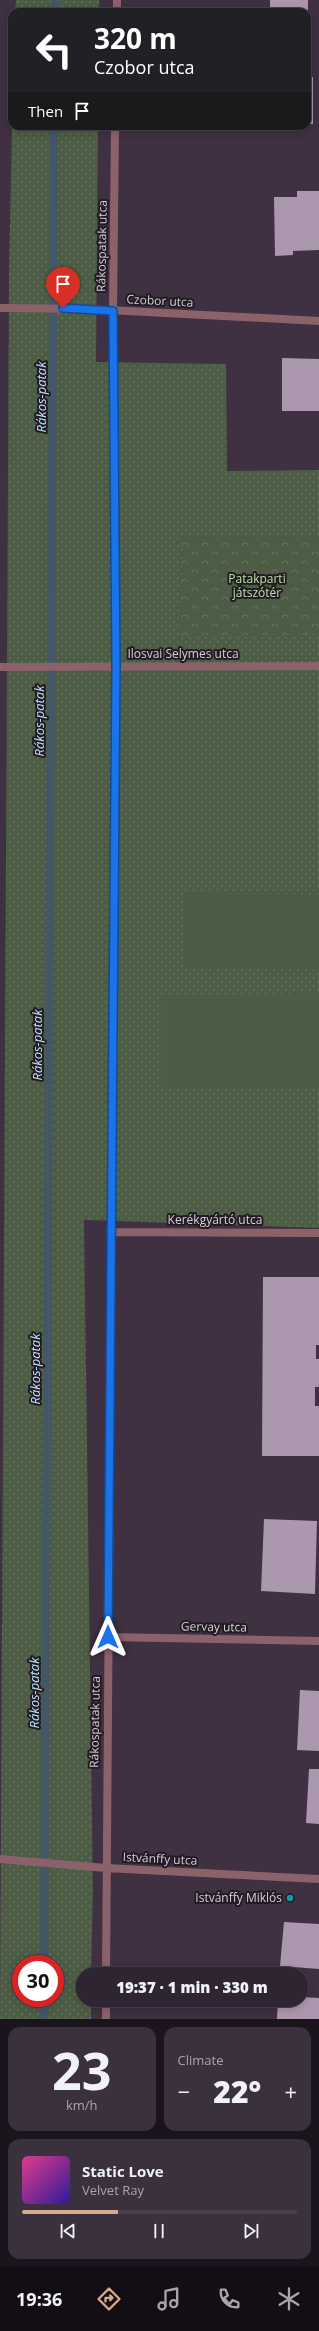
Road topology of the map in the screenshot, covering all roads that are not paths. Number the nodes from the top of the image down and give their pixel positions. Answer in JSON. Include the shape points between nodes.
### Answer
{"nodes":[{"id":1,"x":115,"y":130,"type":"edge"},
{"id":2,"x":0,"y":308,"type":"edge"},
{"id":3,"x":113,"y":311,"type":"junction"},
{"id":4,"x":319,"y":321,"type":"edge"},
{"id":5,"x":319,"y":666,"type":"edge"},
{"id":6,"x":0,"y":667,"type":"edge"},
{"id":7,"x":116,"y":667,"type":"junction"},
{"id":8,"x":110,"y":1232,"type":"junction"},
{"id":9,"x":319,"y":1233,"type":"edge"},
{"id":10,"x":108,"y":1637,"type":"junction"},
{"id":11,"x":319,"y":1641,"type":"edge"},
{"id":12,"x":0,"y":1859,"type":"edge"},
{"id":13,"x":106,"y":1868,"type":"junction"},
{"id":14,"x":319,"y":1879,"type":"edge"},
{"id":15,"x":106,"y":1967,"type":"edge"},
{"id":16,"x":106,"y":2007,"type":"edge"},
{"id":17,"x":106,"y":2019,"type":"edge"}],
"edges":[{"from":1,"to":3,"type":"street","name":"Rákospatak utca"},
{"from":2,"to":3,"type":"street","name":"Czobor utca"},
{"from":3,"to":4,"type":"street","name":"Czobor utca"},
{"from":3,"to":7,"type":"street","name":"Rákospatak utca"},
{"from":5,"to":7,"type":"street","name":"Ilosvai Selymes utca"},
{"from":6,"to":7,"type":"street","name":"Ilosvai Selymes utca"},
{"from":7,"to":8,"type":"street","name":"Rákospatak utca"},
{"from":8,"to":9,"type":"street","name":"Kerékgyártó utca"},
{"from":8,"to":10,"type":"street","name":"Rákospatak utca"},
{"from":10,"to":11,"type":"street","name":"Gervay utca"},
{"from":10,"to":13,"type":"street","name":"Rákospatak utca"},
{"from":12,"to":13,"type":"street","name":"Istvánffy utca"},
{"from":13,"to":14,"type":"street","name":"Istvánffy utca"},
{"from":13,"to":15,"type":"street","name":"Rákospatak utca"},
{"from":16,"to":17,"type":"street"}]}
